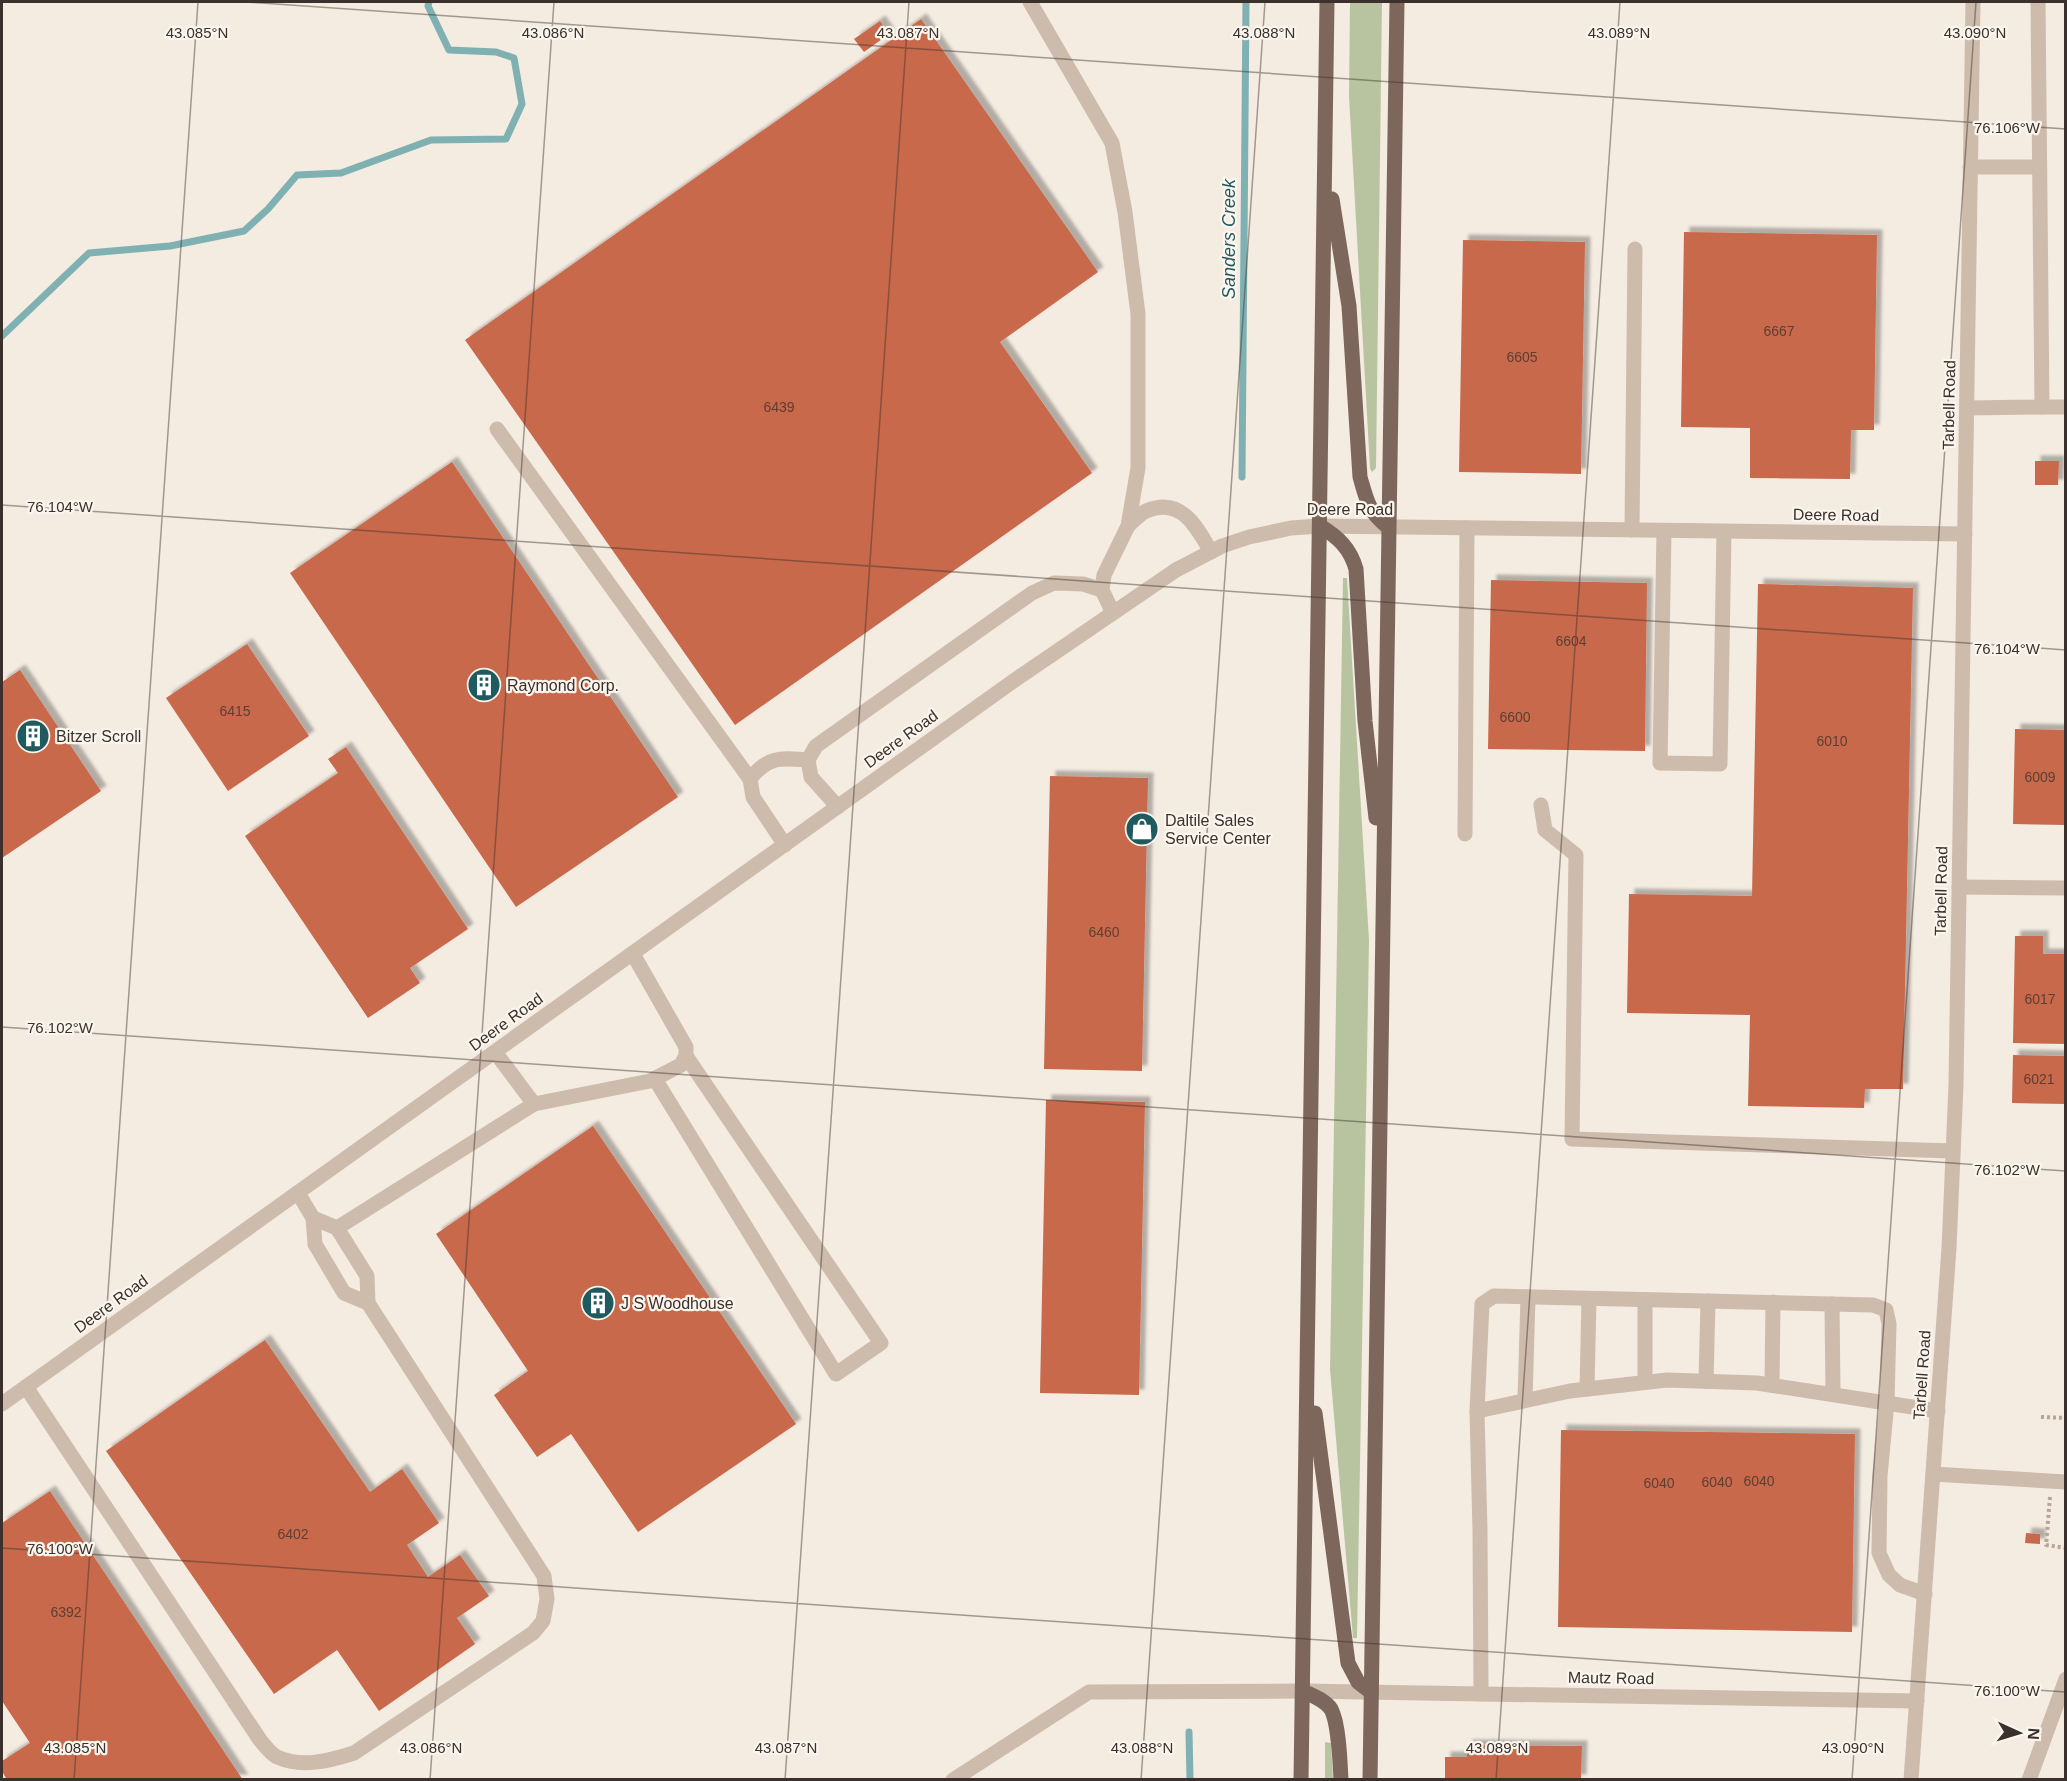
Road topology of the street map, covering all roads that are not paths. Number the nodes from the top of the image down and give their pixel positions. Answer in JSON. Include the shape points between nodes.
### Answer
{"nodes":[{"id":1,"x":1030,"y":2,"type":"edge"},
{"id":2,"x":1328,"y":2,"type":"edge"},
{"id":3,"x":1397,"y":2,"type":"edge"},
{"id":4,"x":1972,"y":2,"type":"edge"},
{"id":5,"x":2038,"y":2,"type":"edge"},
{"id":6,"x":1325,"y":157,"type":"junction"},
{"id":7,"x":1970,"y":167,"type":"junction"},
{"id":8,"x":2039,"y":168,"type":"junction"},
{"id":9,"x":1635,"y":249,"type":"dead end"},
{"id":10,"x":2042,"y":407,"type":"junction"},
{"id":11,"x":2066,"y":407,"type":"edge"},
{"id":12,"x":1967,"y":408,"type":"junction"},
{"id":13,"x":497,"y":429,"type":"dead end"},
{"id":14,"x":1128,"y":526,"type":"junction"},
{"id":15,"x":1320,"y":526,"type":"junction"},
{"id":16,"x":1388,"y":527,"type":"junction"},
{"id":17,"x":1467,"y":528,"type":"junction"},
{"id":18,"x":1632,"y":530,"type":"junction"},
{"id":19,"x":1664,"y":531,"type":"junction"},
{"id":20,"x":1724,"y":532,"type":"junction"},
{"id":21,"x":1965,"y":534,"type":"junction"},
{"id":22,"x":1211,"y":552,"type":"junction"},
{"id":23,"x":1102,"y":590,"type":"junction"},
{"id":24,"x":1113,"y":613,"type":"junction"},
{"id":25,"x":808,"y":760,"type":"junction"},
{"id":26,"x":750,"y":779,"type":"junction"},
{"id":27,"x":1541,"y":805,"type":"dead end"},
{"id":28,"x":838,"y":807,"type":"junction"},
{"id":29,"x":1465,"y":834,"type":"dead end"},
{"id":30,"x":785,"y":845,"type":"junction"},
{"id":31,"x":1383,"y":880,"type":"junction"},
{"id":32,"x":1959,"y":887,"type":"junction"},
{"id":33,"x":2066,"y":888,"type":"edge"},
{"id":34,"x":633,"y":954,"type":"junction"},
{"id":35,"x":495,"y":1052,"type":"junction"},
{"id":36,"x":686,"y":1056,"type":"junction"},
{"id":37,"x":655,"y":1078,"type":"junction"},
{"id":38,"x":534,"y":1104,"type":"junction"},
{"id":39,"x":1953,"y":1151,"type":"junction"},
{"id":40,"x":298,"y":1193,"type":"junction"},
{"id":41,"x":314,"y":1218,"type":"junction"},
{"id":42,"x":336,"y":1228,"type":"junction"},
{"id":43,"x":1528,"y":1297,"type":"junction"},
{"id":44,"x":1589,"y":1299,"type":"junction"},
{"id":45,"x":1646,"y":1300,"type":"junction"},
{"id":46,"x":1708,"y":1301,"type":"junction"},
{"id":47,"x":1773,"y":1302,"type":"junction"},
{"id":48,"x":368,"y":1303,"type":"junction"},
{"id":49,"x":1832,"y":1304,"type":"junction"},
{"id":50,"x":1308,"y":1360,"type":"junction"},
{"id":51,"x":1706,"y":1381,"type":"junction"},
{"id":52,"x":1645,"y":1382,"type":"junction"},
{"id":53,"x":1772,"y":1385,"type":"junction"},
{"id":54,"x":27,"y":1387,"type":"junction"},
{"id":55,"x":1587,"y":1389,"type":"junction"},
{"id":56,"x":1833,"y":1393,"type":"junction"},
{"id":57,"x":1525,"y":1401,"type":"junction"},
{"id":58,"x":3,"y":1402,"type":"edge"},
{"id":59,"x":1887,"y":1402,"type":"junction"},
{"id":60,"x":1477,"y":1411,"type":"junction"},
{"id":61,"x":1938,"y":1411,"type":"junction"},
{"id":62,"x":1933,"y":1474,"type":"junction"},
{"id":63,"x":2058,"y":1482,"type":"edge"},
{"id":64,"x":1924,"y":1594,"type":"junction"},
{"id":65,"x":2066,"y":1679,"type":"edge"},
{"id":66,"x":1304,"y":1691,"type":"junction"},
{"id":67,"x":1371,"y":1692,"type":"junction"},
{"id":68,"x":1481,"y":1694,"type":"junction"},
{"id":69,"x":1917,"y":1701,"type":"junction"},
{"id":70,"x":953,"y":1779,"type":"edge"},
{"id":71,"x":1301,"y":1779,"type":"edge"},
{"id":72,"x":1341,"y":1779,"type":"edge"},
{"id":73,"x":1370,"y":1779,"type":"edge"},
{"id":74,"x":1911,"y":1779,"type":"edge"},
{"id":75,"x":2029,"y":1779,"type":"edge"}],
"edges":[{"from":1,"to":14,"type":"street","via":[[1112,143],[1125,212],[1138,314],[1138,468]]},
{"from":2,"to":6,"type":"main road"},
{"from":3,"to":16,"type":"main road"},
{"from":4,"to":7,"type":"street","name":"Tarbell Road"},
{"from":5,"to":8,"type":"street"},
{"from":6,"to":15,"type":"main road"},
{"from":6,"to":16,"type":"main road","via":[[1349,306],[1360,477],[1374,516]]},
{"from":7,"to":8,"type":"street"},
{"from":7,"to":12,"type":"street","name":"Tarbell Road"},
{"from":8,"to":10,"type":"street"},
{"from":9,"to":18,"type":"street"},
{"from":10,"to":11,"type":"street"},
{"from":10,"to":12,"type":"street"},
{"from":12,"to":21,"type":"street","name":"Tarbell Road"},
{"from":13,"to":26,"type":"street"},
{"from":14,"to":22,"type":"street","via":[[1145,511],[1176,509],[1193,521]]},
{"from":14,"to":23,"type":"street","via":[[1104,575]]},
{"from":15,"to":16,"type":"street","name":"Deere Road"},
{"from":15,"to":22,"type":"street","name":"Deere Road","via":[[1249,537]]},
{"from":15,"to":31,"type":"main road","via":[[1343,543],[1356,569],[1365,721]]},
{"from":15,"to":50,"type":"main road"},
{"from":16,"to":17,"type":"street","name":"Deere Road"},
{"from":16,"to":31,"type":"main road"},
{"from":17,"to":18,"type":"street","name":"Deere Road"},
{"from":17,"to":29,"type":"street"},
{"from":18,"to":19,"type":"street","name":"Deere Road"},
{"from":19,"to":20,"type":"street","name":"Deere Road"},
{"from":19,"to":20,"type":"street","via":[[1660,763],[1720,764]]},
{"from":20,"to":21,"type":"street","name":"Deere Road"},
{"from":21,"to":32,"type":"street","name":"Tarbell Road"},
{"from":22,"to":24,"type":"street","name":"Deere Road","via":[[1176,570]]},
{"from":23,"to":24,"type":"street"},
{"from":23,"to":25,"type":"street","via":[[1083,584],[1054,583],[1032,593],[816,746]]},
{"from":24,"to":28,"type":"street","name":"Deere Road"},
{"from":25,"to":26,"type":"street","via":[[785,758],[761,765]]},
{"from":25,"to":28,"type":"street","via":[[811,777]]},
{"from":26,"to":30,"type":"street","via":[[753,797]]},
{"from":27,"to":39,"type":"street","via":[[1545,830],[1576,855],[1572,1139]]},
{"from":28,"to":30,"type":"street","name":"Deere Road"},
{"from":30,"to":34,"type":"street","name":"Deere Road"},
{"from":31,"to":67,"type":"main road"},
{"from":32,"to":33,"type":"street"},
{"from":32,"to":39,"type":"street","name":"Tarbell Road"},
{"from":34,"to":35,"type":"street","name":"Deere Road"},
{"from":34,"to":36,"type":"street","via":[[686,1047]]},
{"from":35,"to":38,"type":"street"},
{"from":35,"to":40,"type":"street","name":"Deere Road"},
{"from":36,"to":37,"type":"street","via":[[681,1065]]},
{"from":36,"to":37,"type":"street","via":[[881,1343],[836,1374]]},
{"from":37,"to":38,"type":"street"},
{"from":38,"to":42,"type":"street"},
{"from":39,"to":61,"type":"street","name":"Tarbell Road"},
{"from":40,"to":41,"type":"street"},
{"from":40,"to":54,"type":"street","name":"Deere Road"},
{"from":41,"to":42,"type":"street"},
{"from":41,"to":48,"type":"street","via":[[315,1244],[344,1293]]},
{"from":42,"to":48,"type":"street","via":[[367,1276]]},
{"from":43,"to":44,"type":"street"},
{"from":43,"to":57,"type":"street"},
{"from":43,"to":60,"type":"street","via":[[1494,1296],[1482,1304]]},
{"from":44,"to":45,"type":"street"},
{"from":44,"to":55,"type":"street"},
{"from":45,"to":46,"type":"street"},
{"from":45,"to":52,"type":"street"},
{"from":46,"to":47,"type":"street"},
{"from":46,"to":51,"type":"street"},
{"from":47,"to":49,"type":"street"},
{"from":47,"to":53,"type":"street"},
{"from":48,"to":54,"type":"street","via":[[544,1576],[547,1599],[543,1621],[532,1633],[354,1754],[326,1762],[299,1762],[276,1756],[260,1740]]},
{"from":49,"to":56,"type":"street"},
{"from":49,"to":59,"type":"street","via":[[1873,1305],[1886,1310]]},
{"from":50,"to":66,"type":"main road"},
{"from":50,"to":67,"type":"main road","via":[[1348,1663],[1359,1682]]},
{"from":51,"to":52,"type":"street"},
{"from":51,"to":53,"type":"street"},
{"from":52,"to":55,"type":"street"},
{"from":53,"to":56,"type":"street"},
{"from":54,"to":58,"type":"street","name":"Deere Road"},
{"from":55,"to":57,"type":"street"},
{"from":56,"to":59,"type":"street"},
{"from":57,"to":60,"type":"street"},
{"from":59,"to":61,"type":"street"},
{"from":59,"to":64,"type":"street","via":[[1880,1476],[1879,1553],[1889,1575],[1900,1585]]},
{"from":60,"to":68,"type":"street"},
{"from":61,"to":62,"type":"street","name":"Tarbell Road"},
{"from":62,"to":63,"type":"street"},
{"from":62,"to":64,"type":"street","name":"Tarbell Road"},
{"from":64,"to":69,"type":"street","name":"Tarbell Road"},
{"from":65,"to":75,"type":"street"},
{"from":66,"to":67,"type":"street","name":"Mautz Road"},
{"from":66,"to":70,"type":"street","name":"Mautz Road","via":[[1089,1692]]},
{"from":66,"to":71,"type":"main road"},
{"from":66,"to":72,"type":"main road","via":[[1331,1709]]},
{"from":67,"to":68,"type":"street","name":"Mautz Road"},
{"from":67,"to":73,"type":"main road"},
{"from":68,"to":69,"type":"street","name":"Mautz Road"},
{"from":69,"to":74,"type":"street","name":"Tarbell Road"}]}
